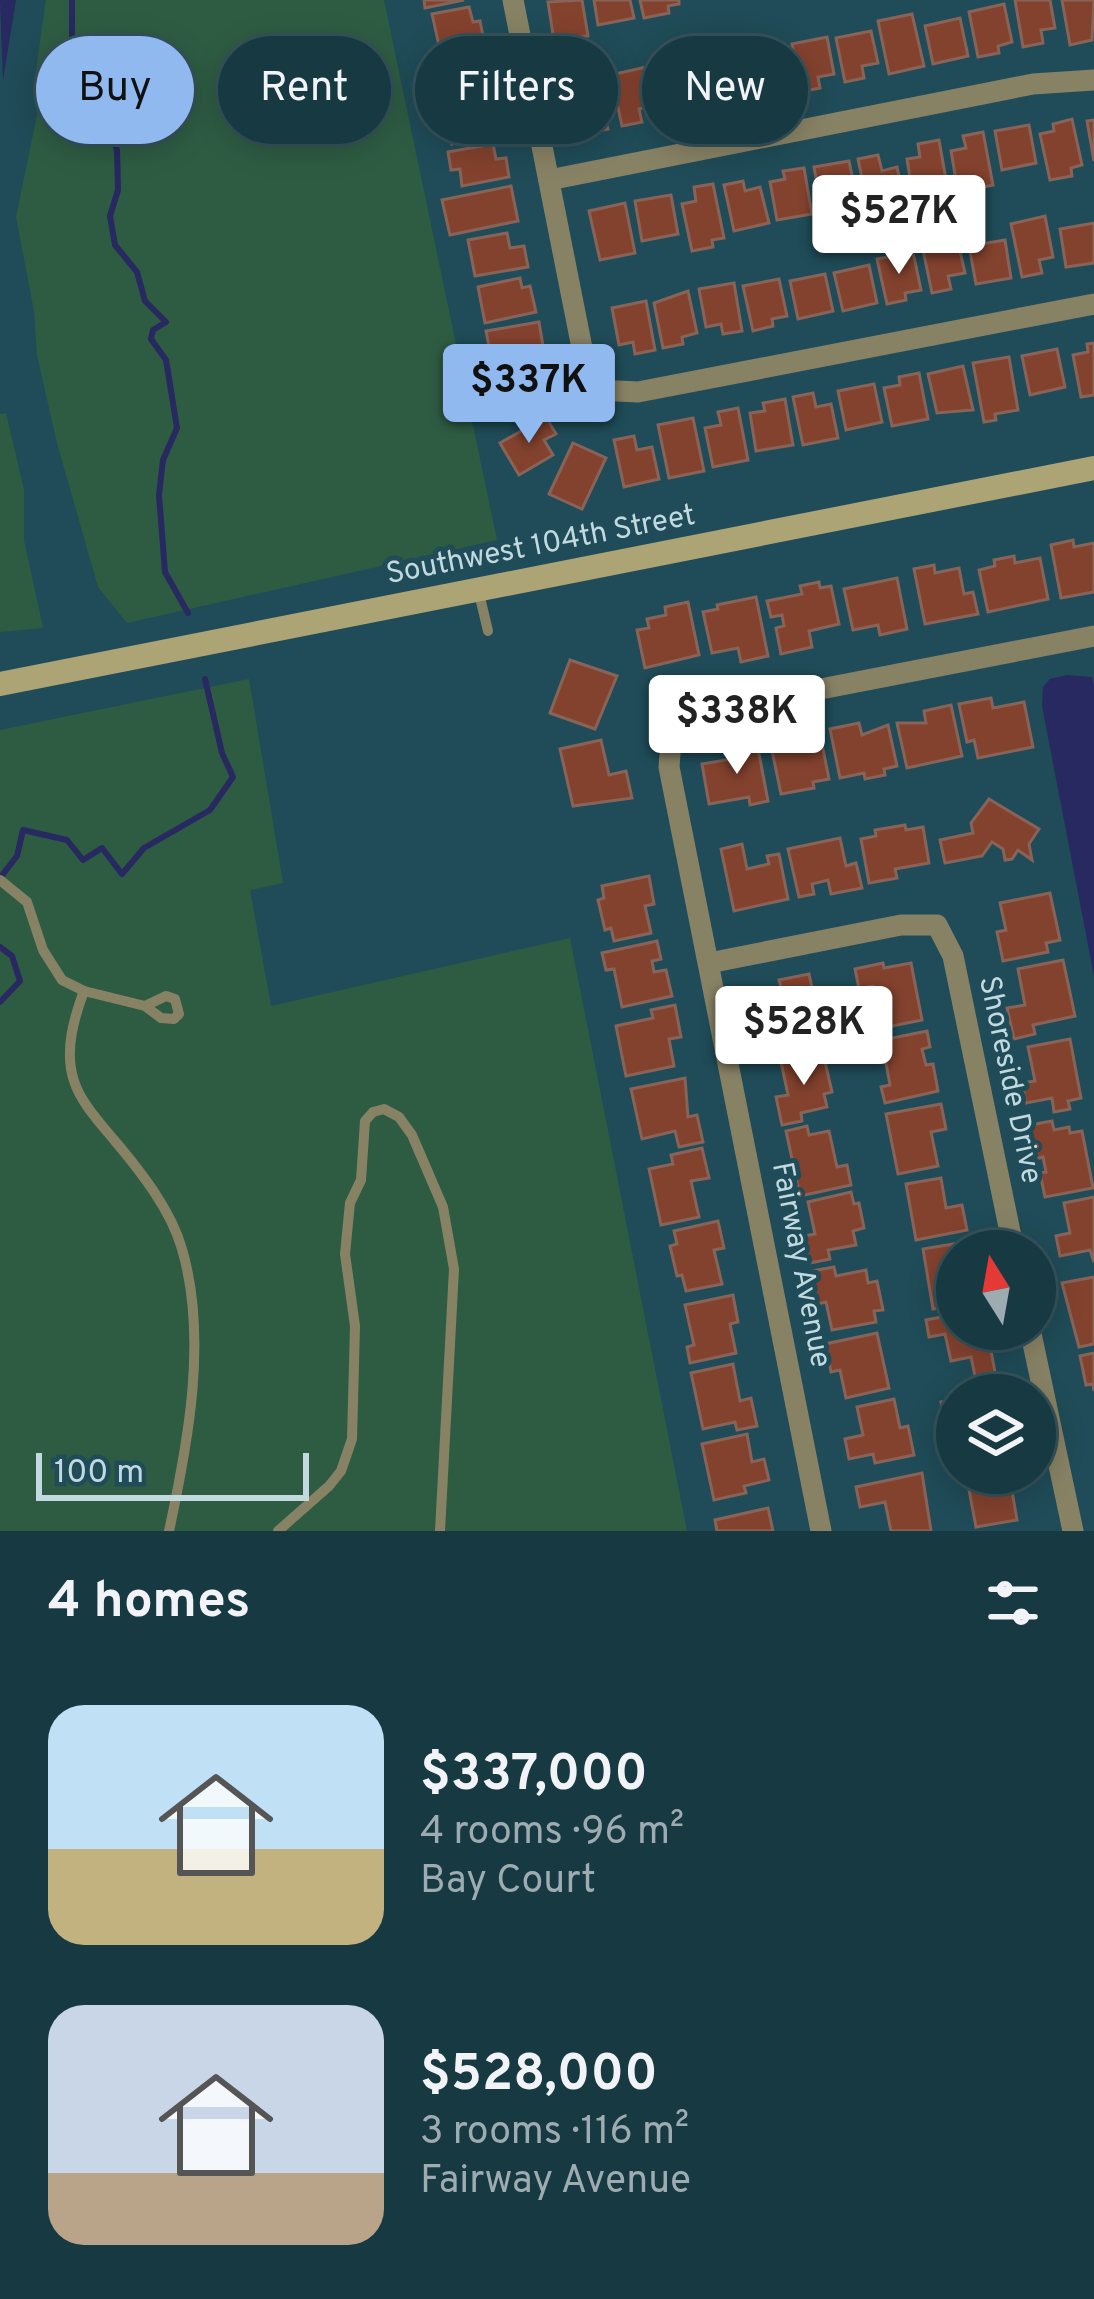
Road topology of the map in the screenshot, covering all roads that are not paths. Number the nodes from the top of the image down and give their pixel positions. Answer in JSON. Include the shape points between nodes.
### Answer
{"nodes":[{"id":1,"x":513,"y":0,"type":"edge"},
{"id":2,"x":1094,"y":80,"type":"edge"},
{"id":3,"x":549,"y":180,"type":"junction"},
{"id":4,"x":1094,"y":304,"type":"edge"},
{"id":5,"x":1094,"y":468,"type":"edge"},
{"id":6,"x":478,"y":589,"type":"junction"},
{"id":7,"x":488,"y":631,"type":"dead end"},
{"id":8,"x":1094,"y":636,"type":"edge"},
{"id":9,"x":0,"y":684,"type":"edge"},
{"id":10,"x":0,"y":880,"type":"edge"},
{"id":11,"x":710,"y":963,"type":"junction"},
{"id":12,"x":85,"y":991,"type":"junction"},
{"id":13,"x":145,"y":1006,"type":"dead end"},
{"id":14,"x":1010,"y":1230,"type":"edge"},
{"id":15,"x":1034,"y":1350,"type":"edge"},
{"id":16,"x":169,"y":1531,"type":"edge"},
{"id":17,"x":278,"y":1531,"type":"edge"},
{"id":18,"x":440,"y":1531,"type":"edge"},
{"id":19,"x":821,"y":1531,"type":"edge"},
{"id":20,"x":1073,"y":1531,"type":"edge"}],
"edges":[{"from":1,"to":3,"type":"street"},
{"from":2,"to":3,"type":"street","via":[[1034,84]]},
{"from":3,"to":4,"type":"street","via":[[596,390],[638,392]]},
{"from":5,"to":6,"type":"main road","name":"Southwest 104th Street"},
{"from":6,"to":7,"type":"lane"},
{"from":6,"to":9,"type":"main road","name":"Southwest 104th Street"},
{"from":8,"to":11,"type":"street","name":"Fairway Avenue","via":[[702,712],[672,729],[669,767]]},
{"from":10,"to":12,"type":"lane","via":[[27,902],[50,966]]},
{"from":11,"to":14,"type":"street","name":"Shoreside Drive","via":[[937,925],[953,956]]},
{"from":11,"to":19,"type":"street","name":"Fairway Avenue"},
{"from":12,"to":13,"type":"lane"},
{"from":12,"to":16,"type":"lane","via":[[74,1019],[74,1080],[176,1229],[188,1271],[192,1381]]},
{"from":15,"to":20,"type":"street"},
{"from":17,"to":18,"type":"lane","via":[[329,1486],[352,1439],[356,1325],[345,1254],[365,1121],[384,1109],[412,1135],[443,1207],[454,1269]]}]}
